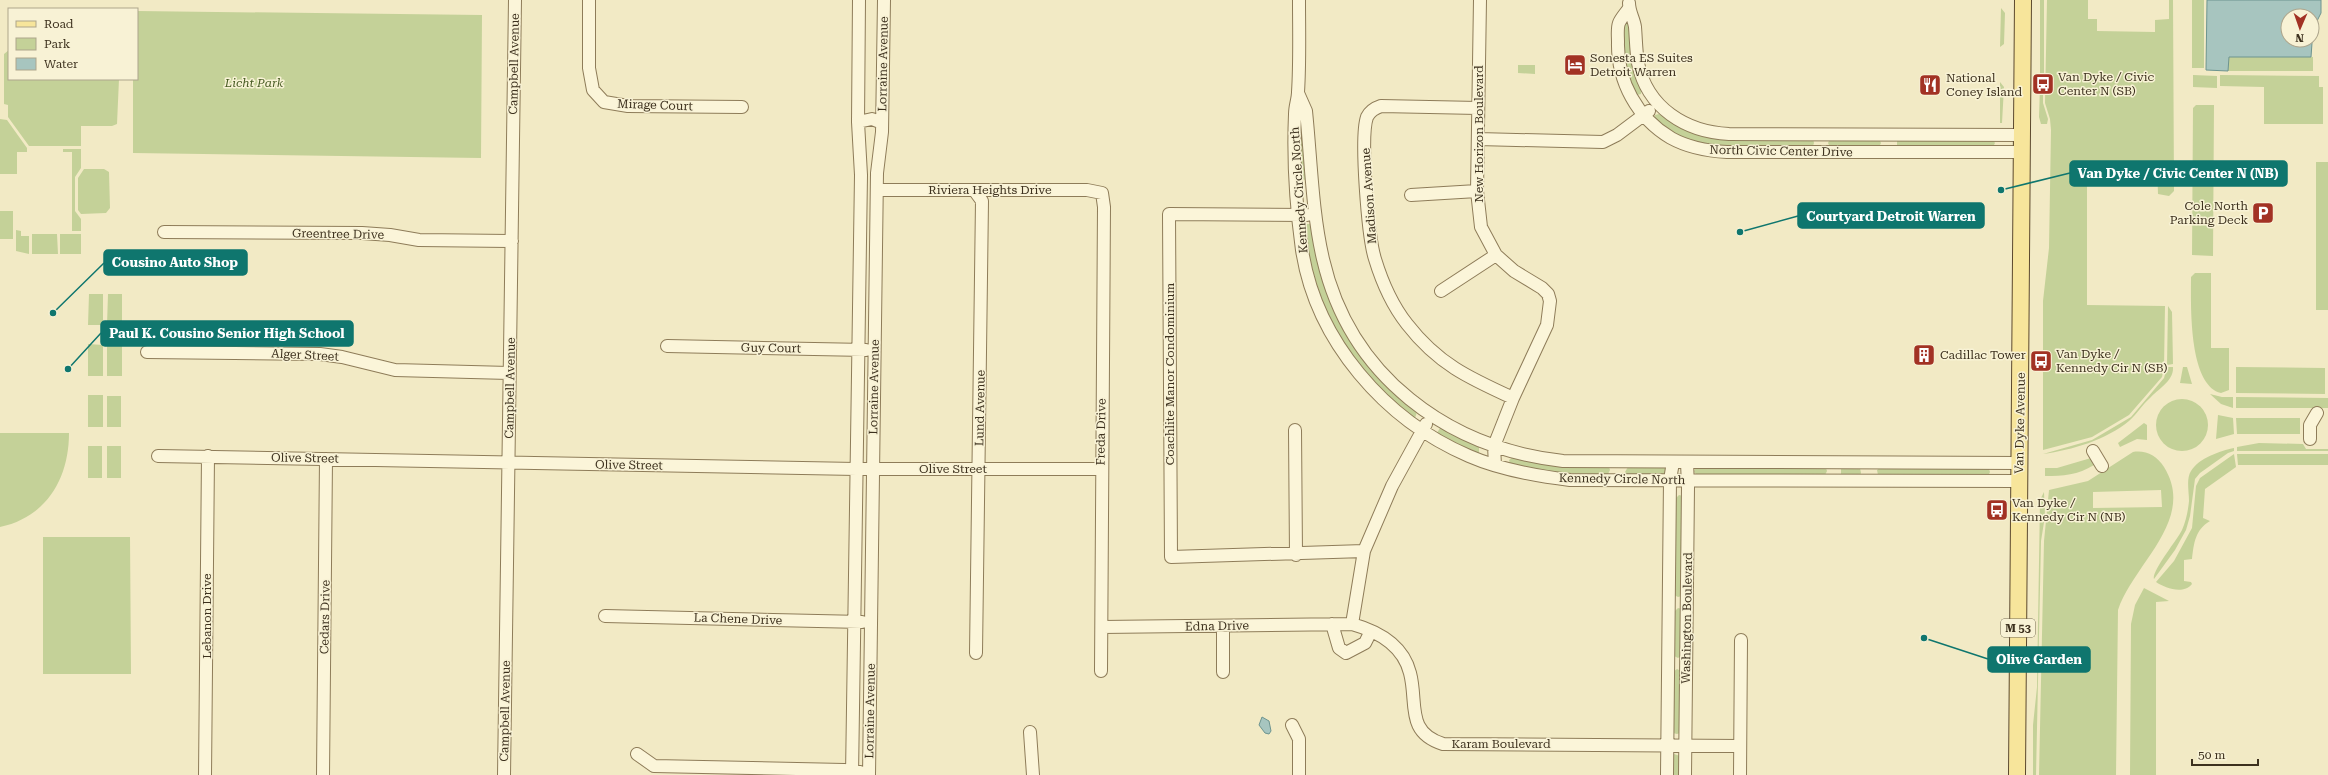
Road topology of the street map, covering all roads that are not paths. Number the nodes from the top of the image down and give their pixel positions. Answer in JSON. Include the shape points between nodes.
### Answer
{"nodes":[{"id":1,"x":515,"y":0,"type":"edge"},
{"id":2,"x":589,"y":0,"type":"edge"},
{"id":3,"x":859,"y":0,"type":"edge"},
{"id":4,"x":884,"y":0,"type":"edge"},
{"id":5,"x":1299,"y":0,"type":"edge"},
{"id":6,"x":1480,"y":0,"type":"edge"},
{"id":7,"x":2023,"y":0,"type":"edge"},
{"id":8,"x":1629,"y":4,"type":"edge"},
{"id":9,"x":1298,"y":93,"type":"junction"},
{"id":10,"x":1658,"y":104,"type":"junction"},
{"id":11,"x":742,"y":107,"type":"dead end"},
{"id":12,"x":1478,"y":108,"type":"junction"},
{"id":13,"x":1643,"y":115,"type":"junction"},
{"id":14,"x":858,"y":122,"type":"junction"},
{"id":15,"x":882,"y":123,"type":"junction"},
{"id":16,"x":2021,"y":135,"type":"junction"},
{"id":17,"x":1478,"y":139,"type":"junction"},
{"id":18,"x":2021,"y":152,"type":"junction"},
{"id":19,"x":877,"y":190,"type":"junction"},
{"id":20,"x":974,"y":190,"type":"junction"},
{"id":21,"x":1477,"y":191,"type":"junction"},
{"id":22,"x":1102,"y":193,"type":"joint"},
{"id":23,"x":1411,"y":195,"type":"dead end"},
{"id":24,"x":1317,"y":215,"type":"junction"},
{"id":25,"x":1299,"y":216,"type":"junction"},
{"id":26,"x":164,"y":232,"type":"dead end"},
{"id":27,"x":512,"y":241,"type":"junction"},
{"id":28,"x":1496,"y":255,"type":"junction"},
{"id":29,"x":1441,"y":291,"type":"dead end"},
{"id":30,"x":667,"y":346,"type":"dead end"},
{"id":31,"x":858,"y":350,"type":"junction"},
{"id":32,"x":875,"y":350,"type":"junction"},
{"id":33,"x":147,"y":352,"type":"dead end"},
{"id":34,"x":509,"y":373,"type":"junction"},
{"id":35,"x":1513,"y":398,"type":"junction"},
{"id":36,"x":2318,"y":414,"type":"dead end"},
{"id":37,"x":1432,"y":416,"type":"junction"},
{"id":38,"x":1295,"y":430,"type":"dead end"},
{"id":39,"x":1421,"y":430,"type":"junction"},
{"id":40,"x":2310,"y":439,"type":"dead end"},
{"id":41,"x":1494,"y":446,"type":"junction"},
{"id":42,"x":2093,"y":451,"type":"dead end"},
{"id":43,"x":158,"y":456,"type":"dead end"},
{"id":44,"x":208,"y":456,"type":"junction"},
{"id":45,"x":326,"y":459,"type":"junction"},
{"id":46,"x":1617,"y":462,"type":"junction"},
{"id":47,"x":1673,"y":462,"type":"junction"},
{"id":48,"x":1687,"y":462,"type":"junction"},
{"id":49,"x":1834,"y":462,"type":"junction"},
{"id":50,"x":1869,"y":462,"type":"junction"},
{"id":51,"x":509,"y":463,"type":"junction"},
{"id":52,"x":2020,"y":463,"type":"junction"},
{"id":53,"x":1495,"y":465,"type":"junction"},
{"id":54,"x":2102,"y":466,"type":"dead end"},
{"id":55,"x":979,"y":468,"type":"junction"},
{"id":56,"x":856,"y":469,"type":"junction"},
{"id":57,"x":873,"y":469,"type":"junction"},
{"id":58,"x":1101,"y":469,"type":"junction"},
{"id":59,"x":1617,"y":480,"type":"junction"},
{"id":60,"x":1670,"y":480,"type":"junction"},
{"id":61,"x":1688,"y":480,"type":"junction"},
{"id":62,"x":1869,"y":480,"type":"junction"},
{"id":63,"x":1834,"y":481,"type":"junction"},
{"id":64,"x":2020,"y":481,"type":"junction"},
{"id":65,"x":1364,"y":551,"type":"junction"},
{"id":66,"x":1296,"y":555,"type":"junction"},
{"id":67,"x":605,"y":616,"type":"dead end"},
{"id":68,"x":854,"y":622,"type":"junction"},
{"id":69,"x":871,"y":623,"type":"junction"},
{"id":70,"x":1332,"y":624,"type":"junction"},
{"id":71,"x":1352,"y":624,"type":"junction"},
{"id":72,"x":1223,"y":626,"type":"junction"},
{"id":73,"x":1102,"y":627,"type":"junction"},
{"id":74,"x":1371,"y":631,"type":"junction"},
{"id":75,"x":1741,"y":640,"type":"dead end"},
{"id":76,"x":976,"y":653,"type":"dead end"},
{"id":77,"x":1101,"y":671,"type":"dead end"},
{"id":78,"x":1223,"y":672,"type":"dead end"},
{"id":79,"x":1292,"y":724,"type":"dead end"},
{"id":80,"x":1030,"y":732,"type":"dead end"},
{"id":81,"x":1667,"y":744,"type":"junction"},
{"id":82,"x":1685,"y":745,"type":"junction"},
{"id":83,"x":1740,"y":746,"type":"junction"},
{"id":84,"x":637,"y":754,"type":"dead end"},
{"id":85,"x":852,"y":774,"type":"edge"},
{"id":86,"x":869,"y":774,"type":"edge"},
{"id":87,"x":205,"y":775,"type":"edge"},
{"id":88,"x":323,"y":775,"type":"edge"},
{"id":89,"x":504,"y":775,"type":"edge"},
{"id":90,"x":1033,"y":775,"type":"edge"},
{"id":91,"x":1299,"y":775,"type":"edge"},
{"id":92,"x":1666,"y":775,"type":"edge"},
{"id":93,"x":1685,"y":775,"type":"edge"},
{"id":94,"x":1740,"y":775,"type":"edge"},
{"id":95,"x":2017,"y":775,"type":"edge"}],
"edges":[{"from":1,"to":27,"type":"street","name":"Campbell Avenue"},
{"from":2,"to":11,"type":"street","name":"Mirage Court","via":[[589,68],[593,90],[604,102],[628,106]]},
{"from":3,"to":14,"type":"street","name":"Lorraine Avenue"},
{"from":4,"to":15,"type":"street","name":"Lorraine Avenue"},
{"from":5,"to":9,"type":"street","name":"Kennedy Circle North"},
{"from":6,"to":12,"type":"street","name":"New Horizon Boulevard"},
{"from":7,"to":16,"type":"main road","name":"Van Dyke Avenue","number":"M 53"},
{"from":8,"to":10,"type":"street","name":"North Civic Center Drive","via":[[1635,25],[1641,73],[1650,94]]},
{"from":8,"to":13,"type":"street","name":"North Civic Center Drive","via":[[1618,24],[1619,63],[1625,86]]},
{"from":9,"to":24,"type":"street","name":"Kennedy Circle North","via":[[1306,111]]},
{"from":9,"to":25,"type":"street","name":"Kennedy Circle North","via":[[1295,142]]},
{"from":10,"to":13,"type":"street"},
{"from":10,"to":16,"type":"street","name":"North Civic Center Drive","via":[[1682,124],[1703,132]]},
{"from":12,"to":17,"type":"street","name":"New Horizon Boulevard"},
{"from":12,"to":35,"type":"street","name":"Madison Avenue","via":[[1381,106],[1372,110],[1368,116],[1365,135],[1370,236],[1388,293],[1407,324],[1429,349],[1461,374]]},
{"from":13,"to":17,"type":"street","via":[[1617,135],[1603,142]]},
{"from":13,"to":18,"type":"street","name":"North Civic Center Drive","via":[[1671,138],[1692,147],[1712,151]]},
{"from":14,"to":15,"type":"street","via":[[872,119]]},
{"from":14,"to":31,"type":"street","name":"Lorraine Avenue","via":[[861,175]]},
{"from":15,"to":19,"type":"street","name":"Lorraine Avenue"},
{"from":16,"to":18,"type":"main road","name":"Van Dyke Avenue","number":"M 53"},
{"from":17,"to":21,"type":"street","name":"New Horizon Boulevard"},
{"from":18,"to":52,"type":"main road","name":"Van Dyke Avenue","number":"M 53"},
{"from":19,"to":20,"type":"street","name":"Riviera Heights Drive"},
{"from":19,"to":32,"type":"street","name":"Lorraine Avenue"},
{"from":20,"to":22,"type":"street","name":"Riviera Heights Drive","via":[[1087,190]]},
{"from":20,"to":55,"type":"street","name":"Lund Avenue","via":[[982,201]]},
{"from":21,"to":23,"type":"street"},
{"from":21,"to":28,"type":"street","name":"New Horizon Boulevard","via":[[1481,227]]},
{"from":22,"to":58,"type":"street","name":"Freda Drive","via":[[1104,207]]},
{"from":24,"to":25,"type":"street","name":"Coachlite Manor Condominium"},
{"from":24,"to":37,"type":"street","name":"Kennedy Circle North","via":[[1329,282],[1346,322],[1380,371],[1400,392]]},
{"from":25,"to":39,"type":"street","name":"Kennedy Circle North","via":[[1306,266],[1314,292],[1332,332],[1368,384],[1390,406]]},
{"from":25,"to":66,"type":"street","name":"Coachlite Manor Condominium","via":[[1169,214],[1171,557]]},
{"from":26,"to":27,"type":"street","name":"Greentree Drive","via":[[362,234],[419,240]]},
{"from":27,"to":34,"type":"street","name":"Campbell Avenue"},
{"from":28,"to":29,"type":"street"},
{"from":28,"to":35,"type":"street","name":"New Horizon Boulevard","via":[[1514,271],[1542,288],[1550,301],[1547,325]]},
{"from":30,"to":31,"type":"street","name":"Guy Court"},
{"from":31,"to":32,"type":"street","name":"Guy Court"},
{"from":31,"to":56,"type":"street","name":"Lorraine Avenue"},
{"from":32,"to":57,"type":"street","name":"Lorraine Avenue"},
{"from":33,"to":34,"type":"street","name":"Alger Street","via":[[320,354],[394,370]]},
{"from":34,"to":51,"type":"street","name":"Campbell Avenue"},
{"from":35,"to":41,"type":"street","name":"New Horizon Boulevard"},
{"from":36,"to":40,"type":"street","via":[[2310,425]]},
{"from":37,"to":39,"type":"street"},
{"from":37,"to":41,"type":"street","name":"Kennedy Circle North","via":[[1458,431]]},
{"from":38,"to":66,"type":"street"},
{"from":39,"to":53,"type":"street","name":"Kennedy Circle North","via":[[1455,450]]},
{"from":39,"to":65,"type":"street","via":[[1392,486]]},
{"from":41,"to":46,"type":"street","name":"Kennedy Circle North","via":[[1550,459]]},
{"from":41,"to":53,"type":"street","name":"New Horizon Boulevard"},
{"from":42,"to":54,"type":"street"},
{"from":43,"to":44,"type":"street","name":"Olive Street"},
{"from":44,"to":45,"type":"street","name":"Olive Street"},
{"from":44,"to":87,"type":"street","name":"Lebanon Drive"},
{"from":45,"to":51,"type":"street","name":"Olive Street"},
{"from":45,"to":88,"type":"street","name":"Cedars Drive"},
{"from":46,"to":47,"type":"street","name":"Kennedy Circle North"},
{"from":46,"to":59,"type":"street"},
{"from":47,"to":48,"type":"street","name":"Kennedy Circle North"},
{"from":47,"to":60,"type":"street","name":"Washington Boulevard"},
{"from":48,"to":49,"type":"street","name":"Kennedy Circle North"},
{"from":48,"to":61,"type":"street","name":"Washington Boulevard"},
{"from":49,"to":50,"type":"street","name":"Kennedy Circle North"},
{"from":49,"to":63,"type":"street"},
{"from":50,"to":52,"type":"street","name":"Kennedy Circle North"},
{"from":50,"to":62,"type":"street"},
{"from":51,"to":56,"type":"street","name":"Olive Street"},
{"from":51,"to":89,"type":"street","name":"Campbell Avenue"},
{"from":52,"to":64,"type":"main road","name":"Van Dyke Avenue","number":"M 53"},
{"from":53,"to":59,"type":"street","name":"Kennedy Circle North","via":[[1556,478]]},
{"from":55,"to":57,"type":"street","name":"Olive Street"},
{"from":55,"to":58,"type":"street","name":"Olive Street"},
{"from":55,"to":76,"type":"street","name":"Lund Avenue"},
{"from":56,"to":57,"type":"street","name":"Olive Street"},
{"from":56,"to":68,"type":"street","name":"Lorraine Avenue"},
{"from":57,"to":69,"type":"street","name":"Lorraine Avenue"},
{"from":58,"to":73,"type":"street","name":"Freda Drive"},
{"from":59,"to":60,"type":"street","name":"Kennedy Circle North"},
{"from":60,"to":61,"type":"street","name":"Kennedy Circle North"},
{"from":60,"to":81,"type":"street","name":"Washington Boulevard"},
{"from":61,"to":63,"type":"street","name":"Kennedy Circle North"},
{"from":61,"to":82,"type":"street","name":"Washington Boulevard"},
{"from":62,"to":63,"type":"street","name":"Kennedy Circle North"},
{"from":62,"to":64,"type":"street","name":"Kennedy Circle North"},
{"from":64,"to":95,"type":"main road","name":"Van Dyke Avenue","number":"M 53"},
{"from":65,"to":66,"type":"street","name":"Coachlite Manor Condominium"},
{"from":65,"to":71,"type":"street"},
{"from":67,"to":68,"type":"street","name":"La Chene Drive"},
{"from":68,"to":69,"type":"street","name":"La Chene Drive"},
{"from":68,"to":85,"type":"street","name":"Lorraine Avenue"},
{"from":69,"to":86,"type":"street","name":"Lorraine Avenue"},
{"from":70,"to":71,"type":"street","name":"Edna Drive"},
{"from":70,"to":72,"type":"street","name":"Edna Drive"},
{"from":70,"to":74,"type":"street","via":[[1338,648],[1346,653],[1365,643]]},
{"from":71,"to":74,"type":"street","name":"Karam Boulevard"},
{"from":72,"to":73,"type":"street","name":"Edna Drive"},
{"from":72,"to":78,"type":"street"},
{"from":73,"to":77,"type":"street","name":"Freda Drive"},
{"from":74,"to":81,"type":"street","name":"Karam Boulevard","via":[[1402,654],[1410,672],[1414,716],[1422,731],[1432,740],[1458,745]]},
{"from":75,"to":83,"type":"street"},
{"from":79,"to":91,"type":"street","via":[[1299,740]]},
{"from":80,"to":90,"type":"street"},
{"from":81,"to":82,"type":"street","name":"Karam Boulevard"},
{"from":81,"to":92,"type":"street","name":"Washington Boulevard"},
{"from":82,"to":83,"type":"street","name":"Karam Boulevard"},
{"from":82,"to":93,"type":"street","name":"Washington Boulevard"},
{"from":83,"to":94,"type":"street"},
{"from":84,"to":85,"type":"street","via":[[654,766],[844,770]]},
{"from":85,"to":86,"type":"street"}]}
